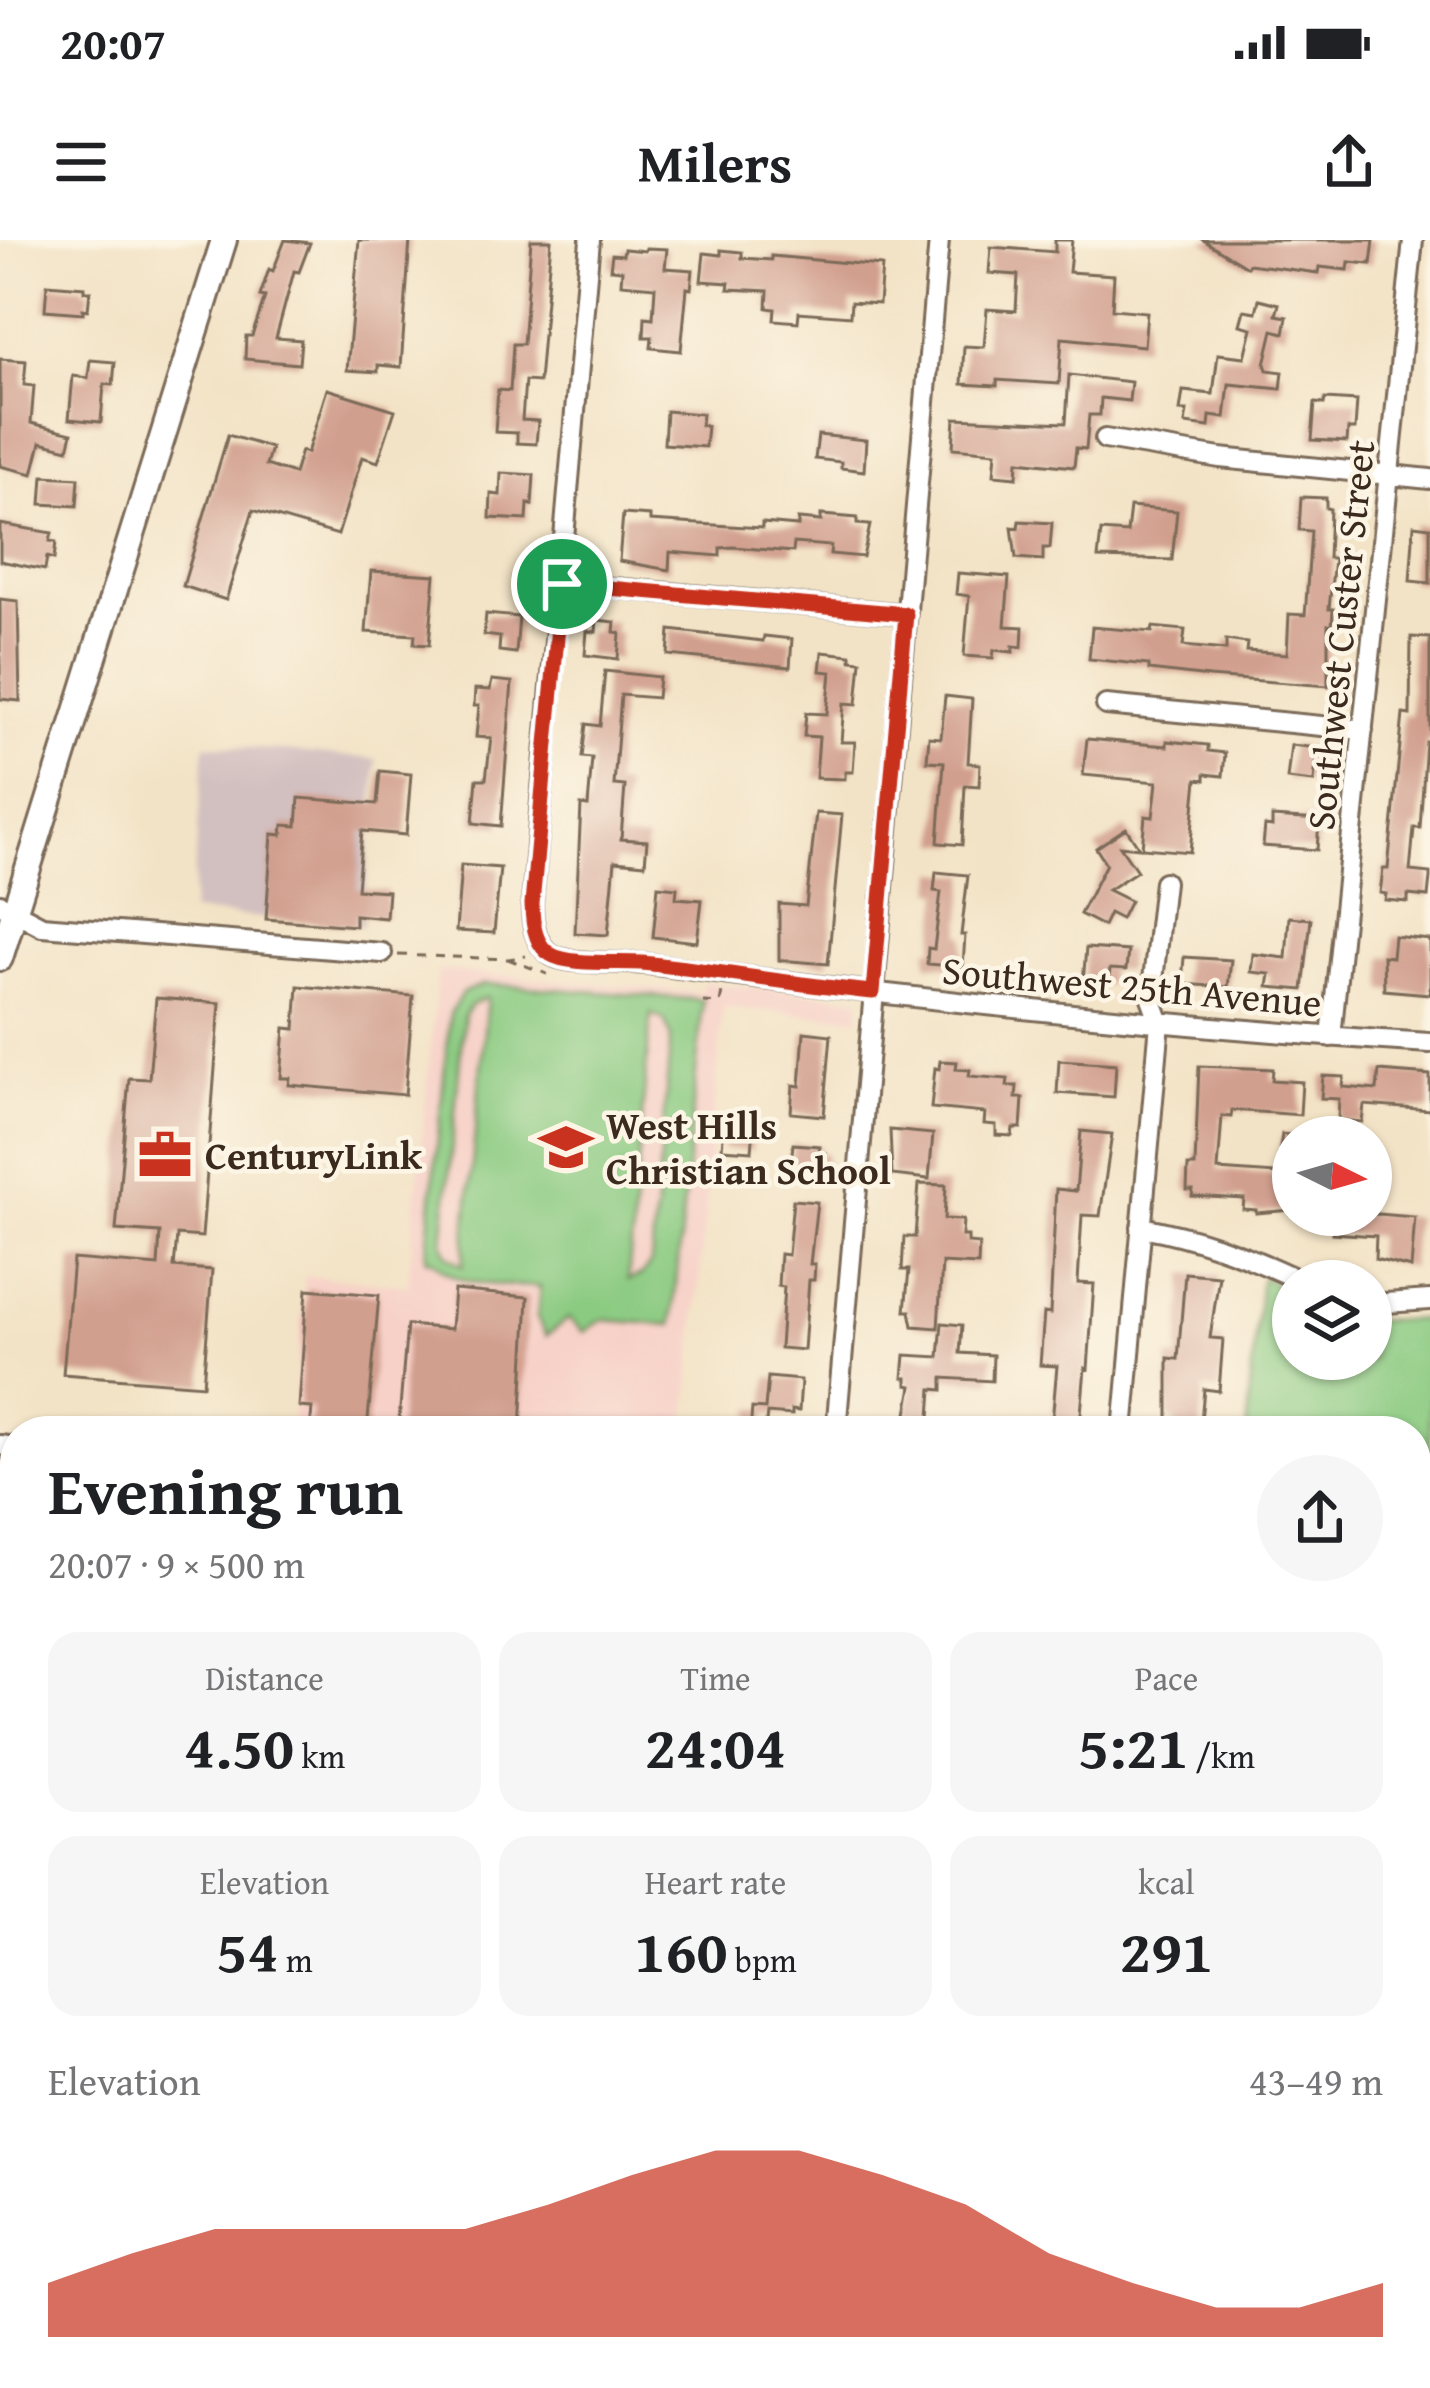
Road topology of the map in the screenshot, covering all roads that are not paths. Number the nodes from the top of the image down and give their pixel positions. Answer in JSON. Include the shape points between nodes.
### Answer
{"nodes":[{"id":1,"x":224,"y":240,"type":"edge"},
{"id":2,"x":590,"y":240,"type":"edge"},
{"id":3,"x":939,"y":240,"type":"edge"},
{"id":4,"x":1414,"y":240,"type":"edge"},
{"id":5,"x":1105,"y":439,"type":"dead end"},
{"id":6,"x":1389,"y":475,"type":"junction"},
{"id":7,"x":1430,"y":479,"type":"edge"},
{"id":8,"x":523,"y":580,"type":"dead end"},
{"id":9,"x":562,"y":584,"type":"junction"},
{"id":10,"x":906,"y":614,"type":"junction"},
{"id":11,"x":1106,"y":705,"type":"dead end"},
{"id":12,"x":1363,"y":730,"type":"junction"},
{"id":13,"x":1164,"y":882,"type":"dead end"},
{"id":14,"x":7,"y":908,"type":"edge"},
{"id":15,"x":382,"y":953,"type":"road end"},
{"id":16,"x":0,"y":958,"type":"edge"},
{"id":17,"x":873,"y":992,"type":"junction"},
{"id":18,"x":1160,"y":1023,"type":"junction"},
{"id":19,"x":1331,"y":1037,"type":"junction"},
{"id":20,"x":1430,"y":1043,"type":"edge"},
{"id":21,"x":1141,"y":1227,"type":"junction"},
{"id":22,"x":1272,"y":1267,"type":"edge"},
{"id":23,"x":1430,"y":1300,"type":"edge"},
{"id":24,"x":1392,"y":1303,"type":"edge"},
{"id":25,"x":837,"y":1416,"type":"edge"},
{"id":26,"x":1124,"y":1416,"type":"edge"}],
"edges":[{"from":1,"to":14,"type":"main road"},
{"from":2,"to":9,"type":"street"},
{"from":3,"to":10,"type":"street"},
{"from":4,"to":6,"type":"street","name":"Southwest Custer Street"},
{"from":5,"to":6,"type":"street"},
{"from":6,"to":7,"type":"street"},
{"from":6,"to":12,"type":"street","name":"Southwest Custer Street"},
{"from":8,"to":9,"type":"street"},
{"from":9,"to":10,"type":"street"},
{"from":9,"to":17,"type":"street","name":"Southwest 25th Avenue","via":[[532,904],[544,949],[557,957]]},
{"from":10,"to":17,"type":"street"},
{"from":11,"to":12,"type":"street"},
{"from":12,"to":19,"type":"street","name":"Southwest Custer Street"},
{"from":13,"to":18,"type":"street","via":[[1151,998]]},
{"from":14,"to":15,"type":"street","via":[[42,926]]},
{"from":14,"to":16,"type":"main road"},
{"from":17,"to":18,"type":"street","name":"Southwest 25th Avenue"},
{"from":17,"to":25,"type":"street"},
{"from":18,"to":19,"type":"street","name":"Southwest 25th Avenue"},
{"from":18,"to":21,"type":"street"},
{"from":19,"to":20,"type":"street","name":"Southwest 25th Avenue"},
{"from":21,"to":22,"type":"street"},
{"from":21,"to":26,"type":"street"},
{"from":23,"to":24,"type":"street"}]}
